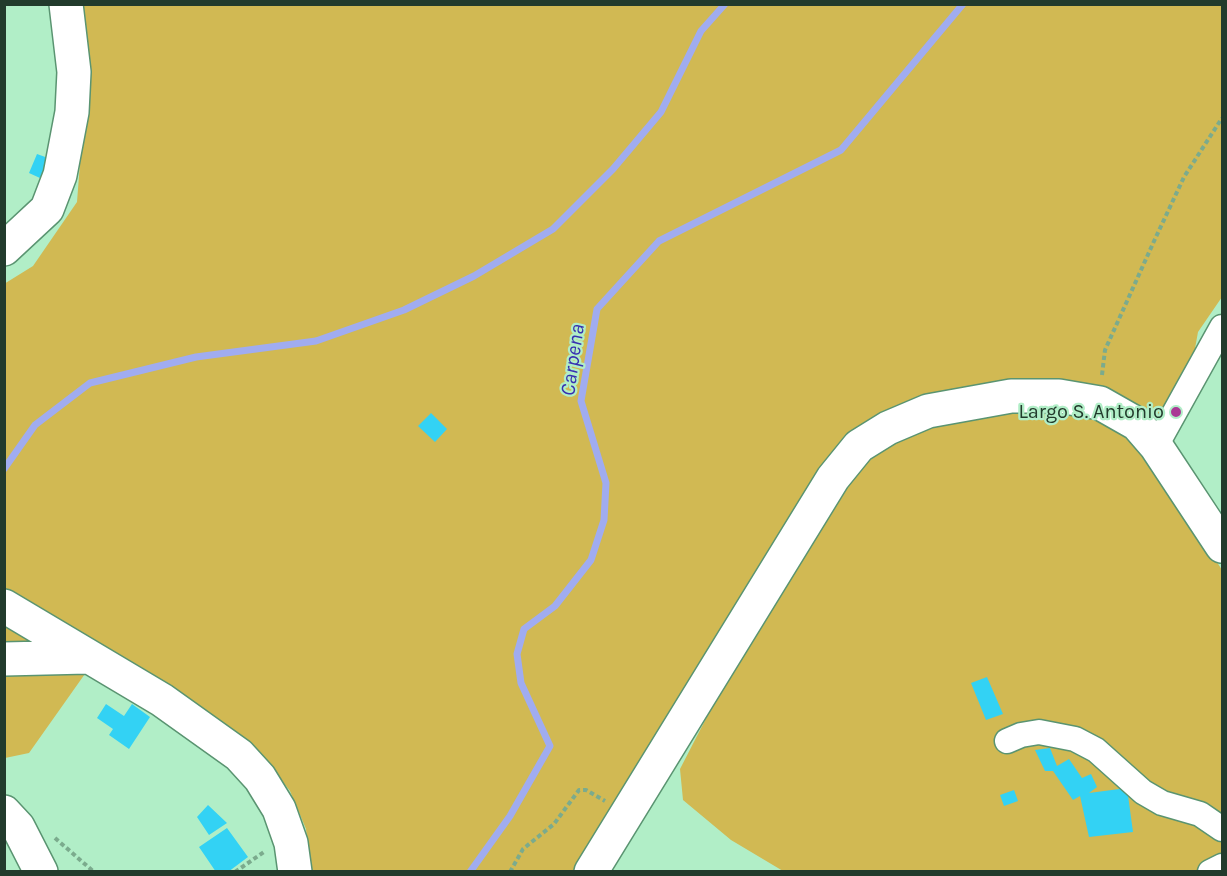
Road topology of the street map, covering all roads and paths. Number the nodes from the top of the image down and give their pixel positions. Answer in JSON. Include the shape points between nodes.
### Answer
{"nodes":[{"id":1,"x":66,"y":4,"type":"edge"},
{"id":2,"x":1222,"y":118,"type":"edge"},
{"id":3,"x":4,"y":249,"type":"edge"},
{"id":4,"x":1222,"y":327,"type":"edge"},
{"id":5,"x":1100,"y":403,"type":"junction"},
{"id":6,"x":1156,"y":446,"type":"junction"},
{"id":7,"x":1222,"y":546,"type":"edge"},
{"id":8,"x":4,"y":606,"type":"edge"},
{"id":9,"x":87,"y":657,"type":"junction"},
{"id":10,"x":4,"y":659,"type":"edge"},
{"id":11,"x":1007,"y":741,"type":"dead end"},
{"id":12,"x":634,"y":804,"type":"junction"},
{"id":13,"x":4,"y":812,"type":"edge"},
{"id":14,"x":1222,"y":829,"type":"edge"},
{"id":15,"x":1222,"y":866,"type":"edge"},
{"id":16,"x":41,"y":872,"type":"edge"},
{"id":17,"x":295,"y":872,"type":"edge"},
{"id":18,"x":510,"y":872,"type":"edge"},
{"id":19,"x":591,"y":872,"type":"edge"},
{"id":20,"x":1210,"y":872,"type":"edge"}],
"edges":[{"from":1,"to":3,"type":"street","via":[[74,72],[72,112],[60,175],[47,209]]},
{"from":2,"to":5,"type":"path","via":[[1184,177],[1105,350]]},
{"from":4,"to":6,"type":"street"},
{"from":5,"to":6,"type":"street","via":[[1137,424]]},
{"from":5,"to":12,"type":"street","via":[[1059,396],[985,400],[928,411],[859,446],[833,478]]},
{"from":6,"to":7,"type":"street"},
{"from":8,"to":9,"type":"street"},
{"from":9,"to":10,"type":"street"},
{"from":9,"to":17,"type":"street","via":[[162,700],[239,755],[260,777],[279,809],[291,843]]},
{"from":11,"to":14,"type":"street","via":[[1039,732],[1075,739],[1096,750],[1153,798],[1200,814]]},
{"from":12,"to":18,"type":"path","via":[[615,807],[579,790],[554,824],[523,849]]},
{"from":12,"to":19,"type":"street"},
{"from":13,"to":16,"type":"street","via":[[18,827]]},
{"from":15,"to":20,"type":"street"}]}
